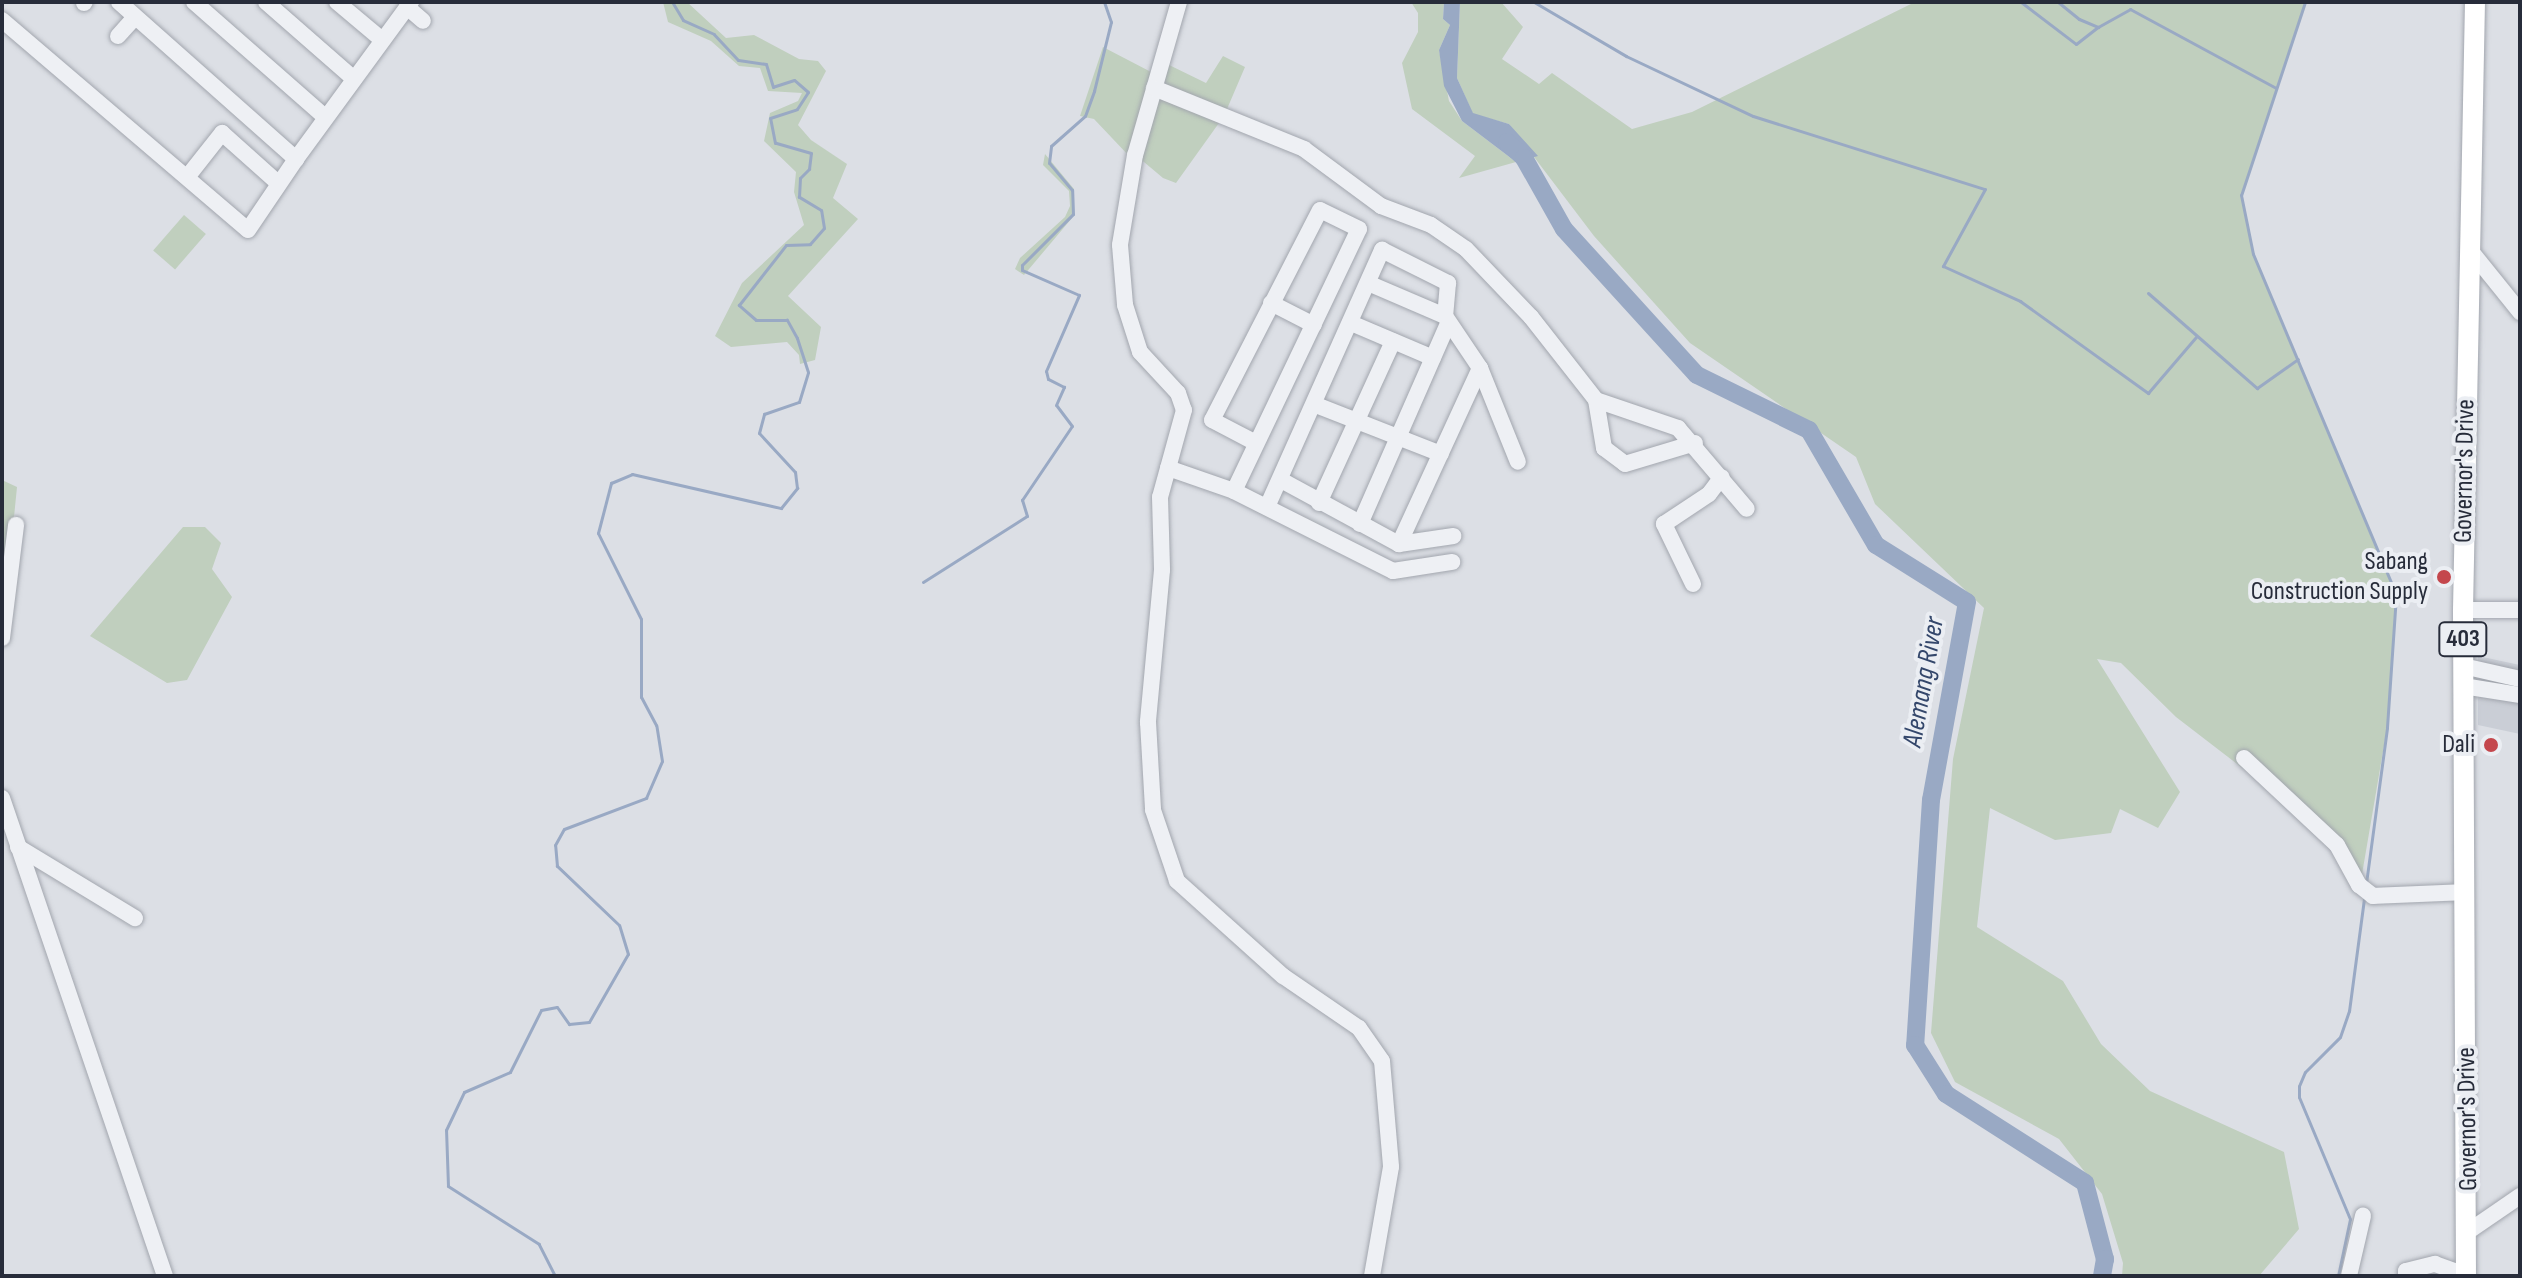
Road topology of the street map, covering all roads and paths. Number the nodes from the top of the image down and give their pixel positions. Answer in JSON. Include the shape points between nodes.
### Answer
{"nodes":[{"id":1,"x":119,"y":2,"type":"edge"},
{"id":2,"x":194,"y":2,"type":"edge"},
{"id":3,"x":266,"y":2,"type":"edge"},
{"id":4,"x":1179,"y":2,"type":"edge"},
{"id":5,"x":2475,"y":2,"type":"edge"},
{"id":6,"x":341,"y":3,"type":"edge"},
{"id":7,"x":409,"y":5,"type":"edge"},
{"id":8,"x":135,"y":17,"type":"junction"},
{"id":9,"x":2,"y":20,"type":"edge"},
{"id":10,"x":423,"y":21,"type":"dead end"},
{"id":11,"x":118,"y":36,"type":"dead end"},
{"id":12,"x":381,"y":39,"type":"junction"},
{"id":13,"x":354,"y":79,"type":"junction"},
{"id":14,"x":1154,"y":88,"type":"junction"},
{"id":15,"x":325,"y":117,"type":"junction"},
{"id":16,"x":296,"y":159,"type":"junction"},
{"id":17,"x":188,"y":176,"type":"junction"},
{"id":18,"x":279,"y":184,"type":"junction"},
{"id":19,"x":2470,"y":250,"type":"junction"},
{"id":20,"x":1368,"y":283,"type":"junction"},
{"id":21,"x":1271,"y":303,"type":"junction"},
{"id":22,"x":2520,"y":312,"type":"edge"},
{"id":23,"x":1446,"y":320,"type":"junction"},
{"id":24,"x":1351,"y":323,"type":"junction"},
{"id":25,"x":1314,"y":325,"type":"junction"},
{"id":26,"x":1393,"y":341,"type":"junction"},
{"id":27,"x":1433,"y":358,"type":"junction"},
{"id":28,"x":1480,"y":368,"type":"junction"},
{"id":29,"x":1596,"y":400,"type":"junction"},
{"id":30,"x":1316,"y":405,"type":"junction"},
{"id":31,"x":1358,"y":420,"type":"junction"},
{"id":32,"x":1400,"y":438,"type":"junction"},
{"id":33,"x":1256,"y":443,"type":"junction"},
{"id":34,"x":1695,"y":443,"type":"junction"},
{"id":35,"x":1441,"y":454,"type":"junction"},
{"id":36,"x":1518,"y":462,"type":"dead end"},
{"id":37,"x":1168,"y":468,"type":"junction"},
{"id":38,"x":1722,"y":477,"type":"junction"},
{"id":39,"x":1281,"y":480,"type":"junction"},
{"id":40,"x":1234,"y":491,"type":"junction"},
{"id":41,"x":1319,"y":503,"type":"junction"},
{"id":42,"x":1267,"y":507,"type":"junction"},
{"id":43,"x":1747,"y":509,"type":"dead end"},
{"id":44,"x":1360,"y":524,"type":"junction"},
{"id":45,"x":16,"y":525,"type":"dead end"},
{"id":46,"x":1453,"y":536,"type":"dead end"},
{"id":47,"x":1399,"y":544,"type":"junction"},
{"id":48,"x":1452,"y":562,"type":"dead end"},
{"id":49,"x":1693,"y":584,"type":"dead end"},
{"id":50,"x":2463,"y":610,"type":"junction"},
{"id":51,"x":2520,"y":610,"type":"edge"},
{"id":52,"x":2,"y":638,"type":"edge"},
{"id":53,"x":2463,"y":676,"type":"junction"},
{"id":54,"x":2518,"y":687,"type":"edge"},
{"id":55,"x":2244,"y":758,"type":"dead end"},
{"id":56,"x":2,"y":798,"type":"edge"},
{"id":57,"x":18,"y":847,"type":"junction"},
{"id":58,"x":2465,"y":892,"type":"junction"},
{"id":59,"x":135,"y":918,"type":"dead end"},
{"id":60,"x":2520,"y":1196,"type":"edge"},
{"id":61,"x":2363,"y":1216,"type":"dead end"},
{"id":62,"x":2469,"y":1231,"type":"junction"},
{"id":63,"x":165,"y":1276,"type":"edge"},
{"id":64,"x":1372,"y":1276,"type":"edge"},
{"id":65,"x":2349,"y":1276,"type":"edge"},
{"id":66,"x":2406,"y":1276,"type":"edge"},
{"id":67,"x":2466,"y":1276,"type":"edge"}],
"edges":[{"from":1,"to":8,"type":"street"},
{"from":2,"to":15,"type":"street"},
{"from":3,"to":13,"type":"street"},
{"from":4,"to":14,"type":"street"},
{"from":5,"to":19,"type":"main road","name":"Governor's Drive","number":"403"},
{"from":6,"to":12,"type":"street"},
{"from":7,"to":10,"type":"street"},
{"from":7,"to":12,"type":"street"},
{"from":8,"to":11,"type":"street"},
{"from":8,"to":16,"type":"street"},
{"from":9,"to":17,"type":"street"},
{"from":12,"to":13,"type":"street"},
{"from":13,"to":15,"type":"street"},
{"from":14,"to":29,"type":"street","via":[[1304,149],[1381,206],[1431,225],[1466,249],[1531,317]]},
{"from":14,"to":37,"type":"street","via":[[1135,155],[1120,245],[1125,305],[1140,352],[1183,402]]},
{"from":15,"to":16,"type":"street"},
{"from":16,"to":18,"type":"street"},
{"from":17,"to":18,"type":"street","via":[[222,133]]},
{"from":17,"to":18,"type":"street","via":[[248,230]]},
{"from":19,"to":22,"type":"street"},
{"from":19,"to":50,"type":"main road","name":"Governor's Drive","number":"403"},
{"from":20,"to":23,"type":"street"},
{"from":20,"to":23,"type":"street","via":[[1382,250],[1448,283]]},
{"from":20,"to":24,"type":"street"},
{"from":21,"to":25,"type":"street"},
{"from":21,"to":25,"type":"street","via":[[1320,210],[1359,229]]},
{"from":21,"to":33,"type":"street","via":[[1212,420]]},
{"from":23,"to":27,"type":"street"},
{"from":23,"to":28,"type":"street"},
{"from":24,"to":26,"type":"street"},
{"from":24,"to":30,"type":"street"},
{"from":25,"to":33,"type":"street"},
{"from":26,"to":27,"type":"street"},
{"from":26,"to":31,"type":"street"},
{"from":27,"to":32,"type":"street"},
{"from":28,"to":35,"type":"street"},
{"from":28,"to":36,"type":"street"},
{"from":29,"to":34,"type":"street","via":[[1609,409],[1670,423]]},
{"from":29,"to":34,"type":"street","via":[[1604,448],[1625,464]]},
{"from":30,"to":31,"type":"street"},
{"from":30,"to":39,"type":"street"},
{"from":31,"to":32,"type":"street"},
{"from":31,"to":41,"type":"street"},
{"from":32,"to":35,"type":"street"},
{"from":32,"to":44,"type":"street"},
{"from":33,"to":40,"type":"street"},
{"from":34,"to":38,"type":"street"},
{"from":35,"to":47,"type":"street"},
{"from":37,"to":40,"type":"street"},
{"from":37,"to":64,"type":"street","via":[[1160,497],[1162,570],[1148,722],[1153,810],[1177,881],[1283,976],[1359,1028],[1382,1061],[1391,1167]]},
{"from":38,"to":43,"type":"street"},
{"from":38,"to":49,"type":"street","via":[[1709,494],[1664,524]]},
{"from":39,"to":41,"type":"street"},
{"from":39,"to":42,"type":"street"},
{"from":40,"to":42,"type":"street"},
{"from":41,"to":44,"type":"street"},
{"from":42,"to":48,"type":"street","via":[[1393,571]]},
{"from":44,"to":47,"type":"street"},
{"from":45,"to":52,"type":"street"},
{"from":46,"to":47,"type":"street"},
{"from":50,"to":51,"type":"street"},
{"from":50,"to":53,"type":"main road","name":"Governor's Drive","number":"403"},
{"from":53,"to":54,"type":"street"},
{"from":53,"to":58,"type":"main road","name":"Governor's Drive","number":"403"},
{"from":55,"to":58,"type":"street","via":[[2337,845],[2359,885],[2373,896]]},
{"from":56,"to":57,"type":"street"},
{"from":57,"to":59,"type":"street"},
{"from":57,"to":63,"type":"street"},
{"from":58,"to":62,"type":"main road","name":"Governor's Drive","number":"403"},
{"from":60,"to":62,"type":"street"},
{"from":61,"to":65,"type":"street"},
{"from":62,"to":67,"type":"main road","name":"Governor's Drive","number":"403"},
{"from":66,"to":67,"type":"street","via":[[2406,1271],[2435,1264]]}]}
